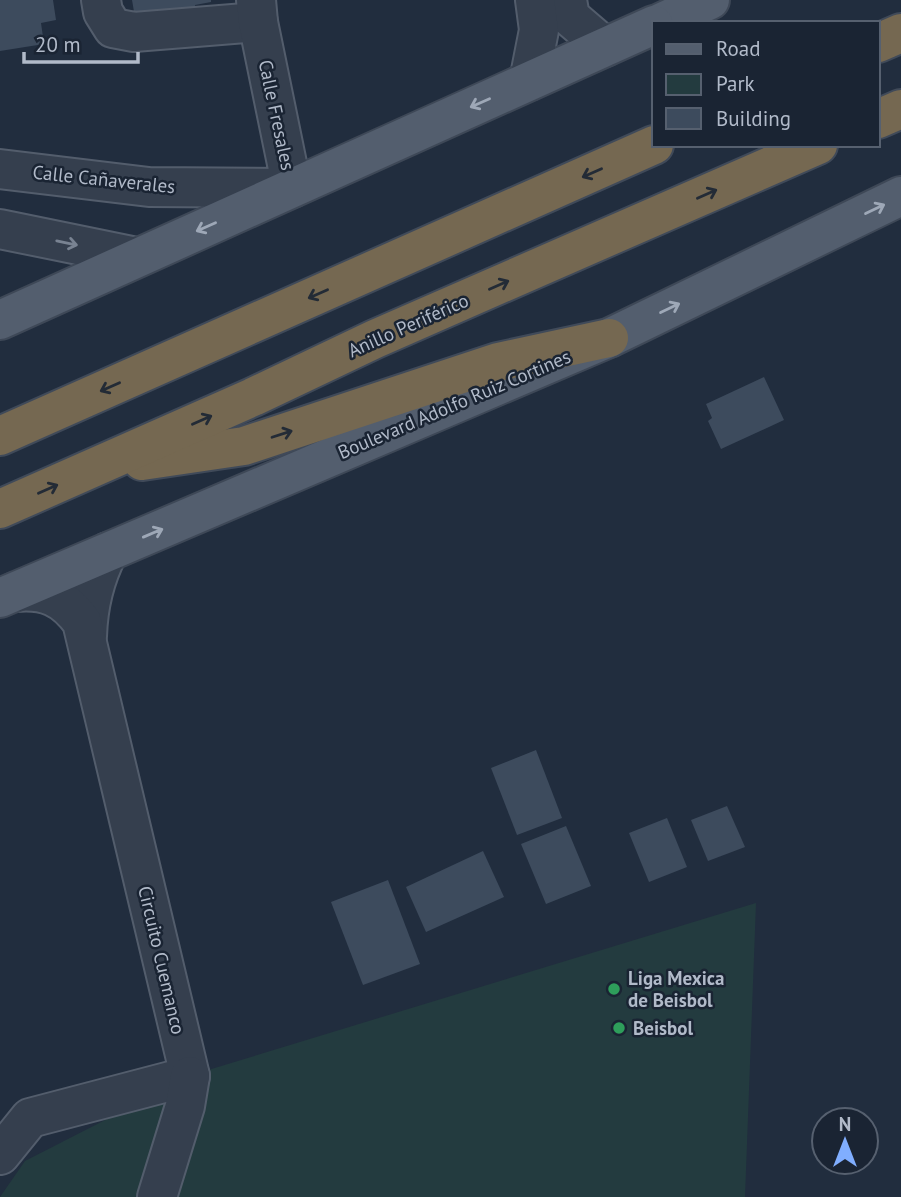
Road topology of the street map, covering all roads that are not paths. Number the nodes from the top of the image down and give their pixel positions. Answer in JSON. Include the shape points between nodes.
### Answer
{"nodes":[{"id":1,"x":101,"y":0,"type":"edge"},
{"id":2,"x":535,"y":0,"type":"edge"},
{"id":3,"x":567,"y":0,"type":"edge"},
{"id":4,"x":708,"y":1,"type":"edge"},
{"id":5,"x":257,"y":11,"type":"edge"},
{"id":6,"x":664,"y":21,"type":"edge"},
{"id":7,"x":652,"y":26,"type":"edge"},
{"id":8,"x":901,"y":33,"type":"edge"},
{"id":9,"x":880,"y":42,"type":"edge"},
{"id":10,"x":605,"y":47,"type":"junction"},
{"id":11,"x":529,"y":81,"type":"junction"},
{"id":12,"x":901,"y":109,"type":"edge"},
{"id":13,"x":880,"y":118,"type":"edge"},
{"id":14,"x":652,"y":146,"type":"edge"},
{"id":15,"x":813,"y":147,"type":"edge"},
{"id":16,"x":0,"y":169,"type":"edge"},
{"id":17,"x":292,"y":188,"type":"junction"},
{"id":18,"x":901,"y":196,"type":"edge"},
{"id":19,"x":0,"y":229,"type":"edge"},
{"id":20,"x":137,"y":257,"type":"junction"},
{"id":21,"x":0,"y":320,"type":"edge"},
{"id":22,"x":609,"y":338,"type":"junction"},
{"id":23,"x":0,"y":436,"type":"edge"},
{"id":24,"x":95,"y":468,"type":"junction"},
{"id":25,"x":0,"y":509,"type":"edge"},
{"id":26,"x":108,"y":551,"type":"junction"},
{"id":27,"x":7,"y":595,"type":"edge"},
{"id":28,"x":87,"y":636,"type":"junction"},
{"id":29,"x":190,"y":1076,"type":"junction"},
{"id":30,"x":0,"y":1155,"type":"edge"},
{"id":31,"x":157,"y":1197,"type":"edge"}],
"edges":[{"from":1,"to":5,"type":"street","via":[[113,28],[134,32]]},
{"from":2,"to":11,"type":"street","via":[[539,30]]},
{"from":3,"to":10,"type":"street","via":[[570,17]]},
{"from":4,"to":6,"type":"main road"},
{"from":5,"to":17,"type":"street","name":"Calle Fresales"},
{"from":7,"to":10,"type":"main road"},
{"from":8,"to":9,"type":"highway"},
{"from":10,"to":11,"type":"main road"},
{"from":11,"to":17,"type":"main road","one_way":true},
{"from":12,"to":13,"type":"highway"},
{"from":14,"to":23,"type":"highway","one_way":true},
{"from":24,"to":15,"type":"highway","name":"Anillo Periférico","one_way":true,"via":[[375,339]]},
{"from":16,"to":17,"type":"street","name":"Calle Cañaverales","via":[[149,187]]},
{"from":17,"to":20,"type":"main road","one_way":true},
{"from":22,"to":18,"type":"main road","name":"Boulevard Adolfo Ruiz Cortines","one_way":true},
{"from":19,"to":20,"type":"street","one_way":true},
{"from":20,"to":21,"type":"main road"},
{"from":24,"to":22,"type":"highway","one_way":true,"via":[[244,446],[498,362]]},
{"from":26,"to":22,"type":"main road","name":"Boulevard Adolfo Ruiz Cortines","one_way":true},
{"from":25,"to":24,"type":"highway","name":"Anillo Periférico","one_way":true},
{"from":26,"to":27,"type":"main road","name":"Boulevard Adolfo Ruiz Cortines"},
{"from":26,"to":28,"type":"street","name":"Circuito Cuemanco","via":[[92,591]]},
{"from":27,"to":28,"type":"street","name":"Circuito Cuemanco","via":[[31,590],[62,600],[82,622]]},
{"from":28,"to":29,"type":"street","name":"Circuito Cuemanco"},
{"from":29,"to":30,"type":"street","via":[[30,1118]]},
{"from":29,"to":31,"type":"street"}]}
